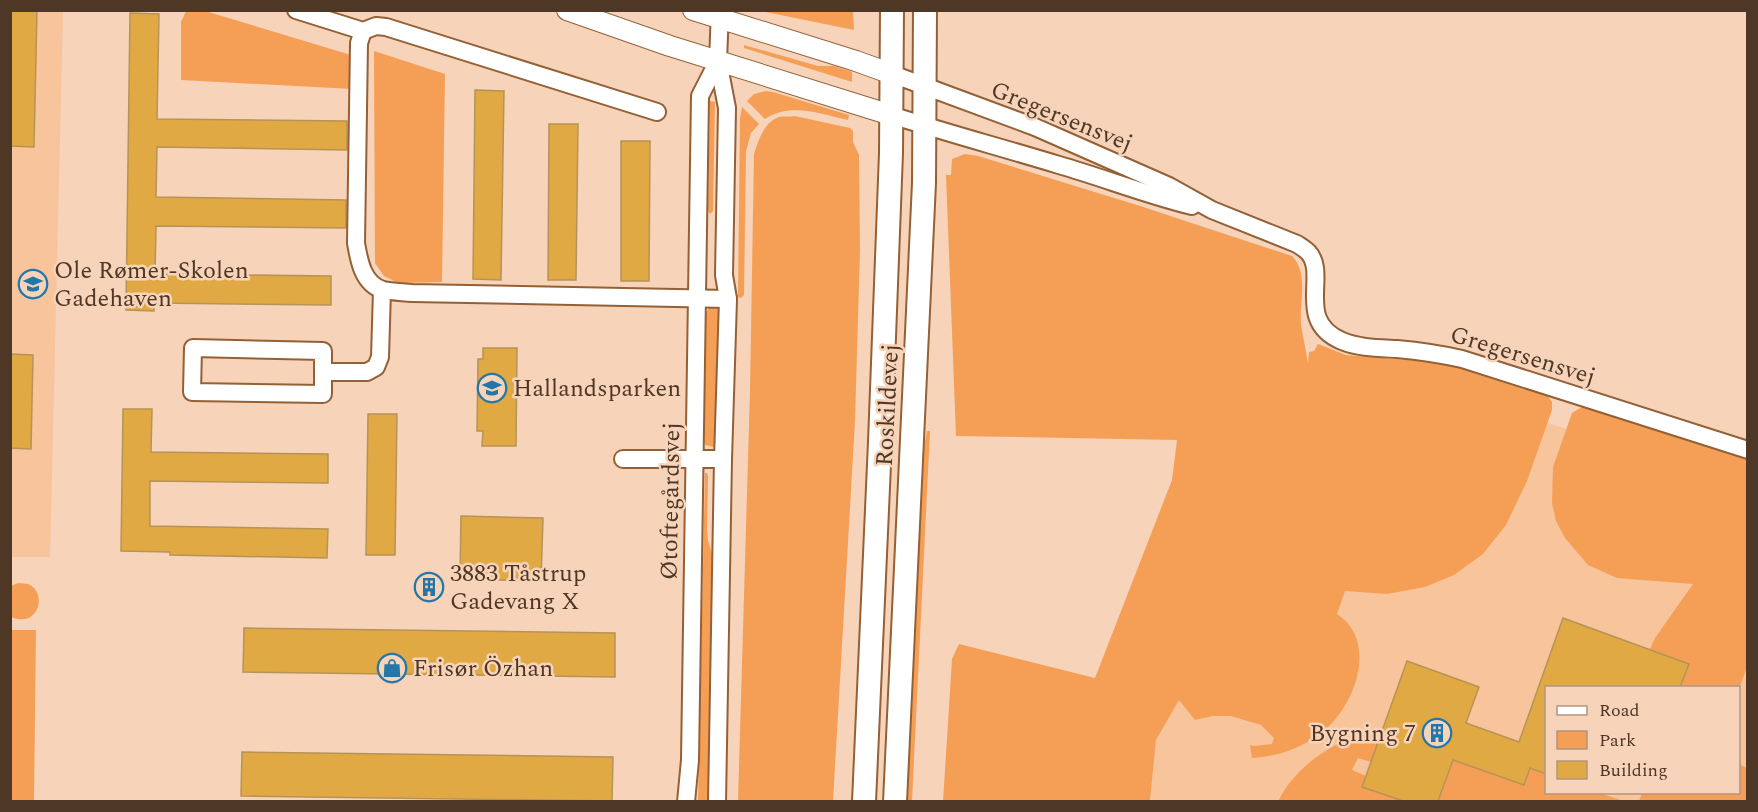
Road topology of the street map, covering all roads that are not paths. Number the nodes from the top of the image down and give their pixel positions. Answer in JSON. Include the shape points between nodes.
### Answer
{"nodes":[{"id":1,"x":296,"y":10,"type":"edge"},
{"id":2,"x":567,"y":10,"type":"edge"},
{"id":3,"x":693,"y":10,"type":"edge"},
{"id":4,"x":892,"y":10,"type":"edge"},
{"id":5,"x":925,"y":10,"type":"edge"},
{"id":6,"x":720,"y":15,"type":"edge"},
{"id":7,"x":363,"y":31,"type":"junction"},
{"id":8,"x":718,"y":61,"type":"junction"},
{"id":9,"x":892,"y":74,"type":"junction"},
{"id":10,"x":925,"y":87,"type":"junction"},
{"id":11,"x":657,"y":112,"type":"dead end"},
{"id":12,"x":891,"y":115,"type":"junction"},
{"id":13,"x":925,"y":126,"type":"junction"},
{"id":14,"x":1212,"y":210,"type":"junction"},
{"id":15,"x":382,"y":290,"type":"junction"},
{"id":16,"x":697,"y":298,"type":"junction"},
{"id":17,"x":728,"y":299,"type":"junction"},
{"id":18,"x":323,"y":372,"type":"junction"},
{"id":19,"x":1748,"y":450,"type":"edge"},
{"id":20,"x":624,"y":459,"type":"dead end"},
{"id":21,"x":694,"y":459,"type":"junction"},
{"id":22,"x":723,"y":459,"type":"junction"},
{"id":23,"x":686,"y":801,"type":"edge"},
{"id":24,"x":717,"y":801,"type":"edge"},
{"id":25,"x":864,"y":801,"type":"edge"},
{"id":26,"x":895,"y":801,"type":"edge"}],
"edges":[{"from":1,"to":7,"type":"street"},
{"from":2,"to":8,"type":"street"},
{"from":3,"to":6,"type":"street"},
{"from":4,"to":9,"type":"main road","name":"Roskildevej"},
{"from":5,"to":10,"type":"main road","name":"Roskildevej"},
{"from":6,"to":8,"type":"street","name":"Øtoftegårdsvej"},
{"from":6,"to":9,"type":"street"},
{"from":7,"to":11,"type":"street","via":[[386,27]]},
{"from":7,"to":15,"type":"street","via":[[359,43],[356,243],[359,265]]},
{"from":8,"to":12,"type":"street"},
{"from":8,"to":16,"type":"street","name":"Øtoftegårdsvej","via":[[700,96]]},
{"from":8,"to":17,"type":"street","name":"Øtoftegårdsvej","via":[[727,108],[724,275]]},
{"from":9,"to":10,"type":"street","name":"Gregersensvej"},
{"from":9,"to":12,"type":"main road","name":"Roskildevej"},
{"from":10,"to":13,"type":"main road","name":"Roskildevej"},
{"from":10,"to":14,"type":"street","name":"Gregersensvej","via":[[1035,127],[1169,186]]},
{"from":12,"to":13,"type":"street","name":"Gregersensvej"},
{"from":12,"to":25,"type":"main road","name":"Roskildevej"},
{"from":13,"to":14,"type":"street","name":"Gregersensvej","via":[[1158,198]]},
{"from":13,"to":26,"type":"main road","name":"Roskildevej"},
{"from":14,"to":19,"type":"street","name":"Gregersensvej","via":[[1309,252],[1319,321],[1329,334],[1344,342],[1462,358]]},
{"from":15,"to":16,"type":"street"},
{"from":15,"to":18,"type":"street","via":[[380,357],[376,367],[367,372]]},
{"from":16,"to":17,"type":"street"},
{"from":16,"to":21,"type":"street","name":"Øtoftegårdsvej"},
{"from":17,"to":22,"type":"street","name":"Øtoftegårdsvej"},
{"from":18,"to":18,"type":"street","via":[[323,394],[192,392],[193,348],[323,351]]},
{"from":20,"to":21,"type":"street"},
{"from":21,"to":22,"type":"street"},
{"from":21,"to":23,"type":"street","name":"Øtoftegårdsvej","via":[[690,760]]},
{"from":22,"to":24,"type":"street","name":"Øtoftegårdsvej"}]}
